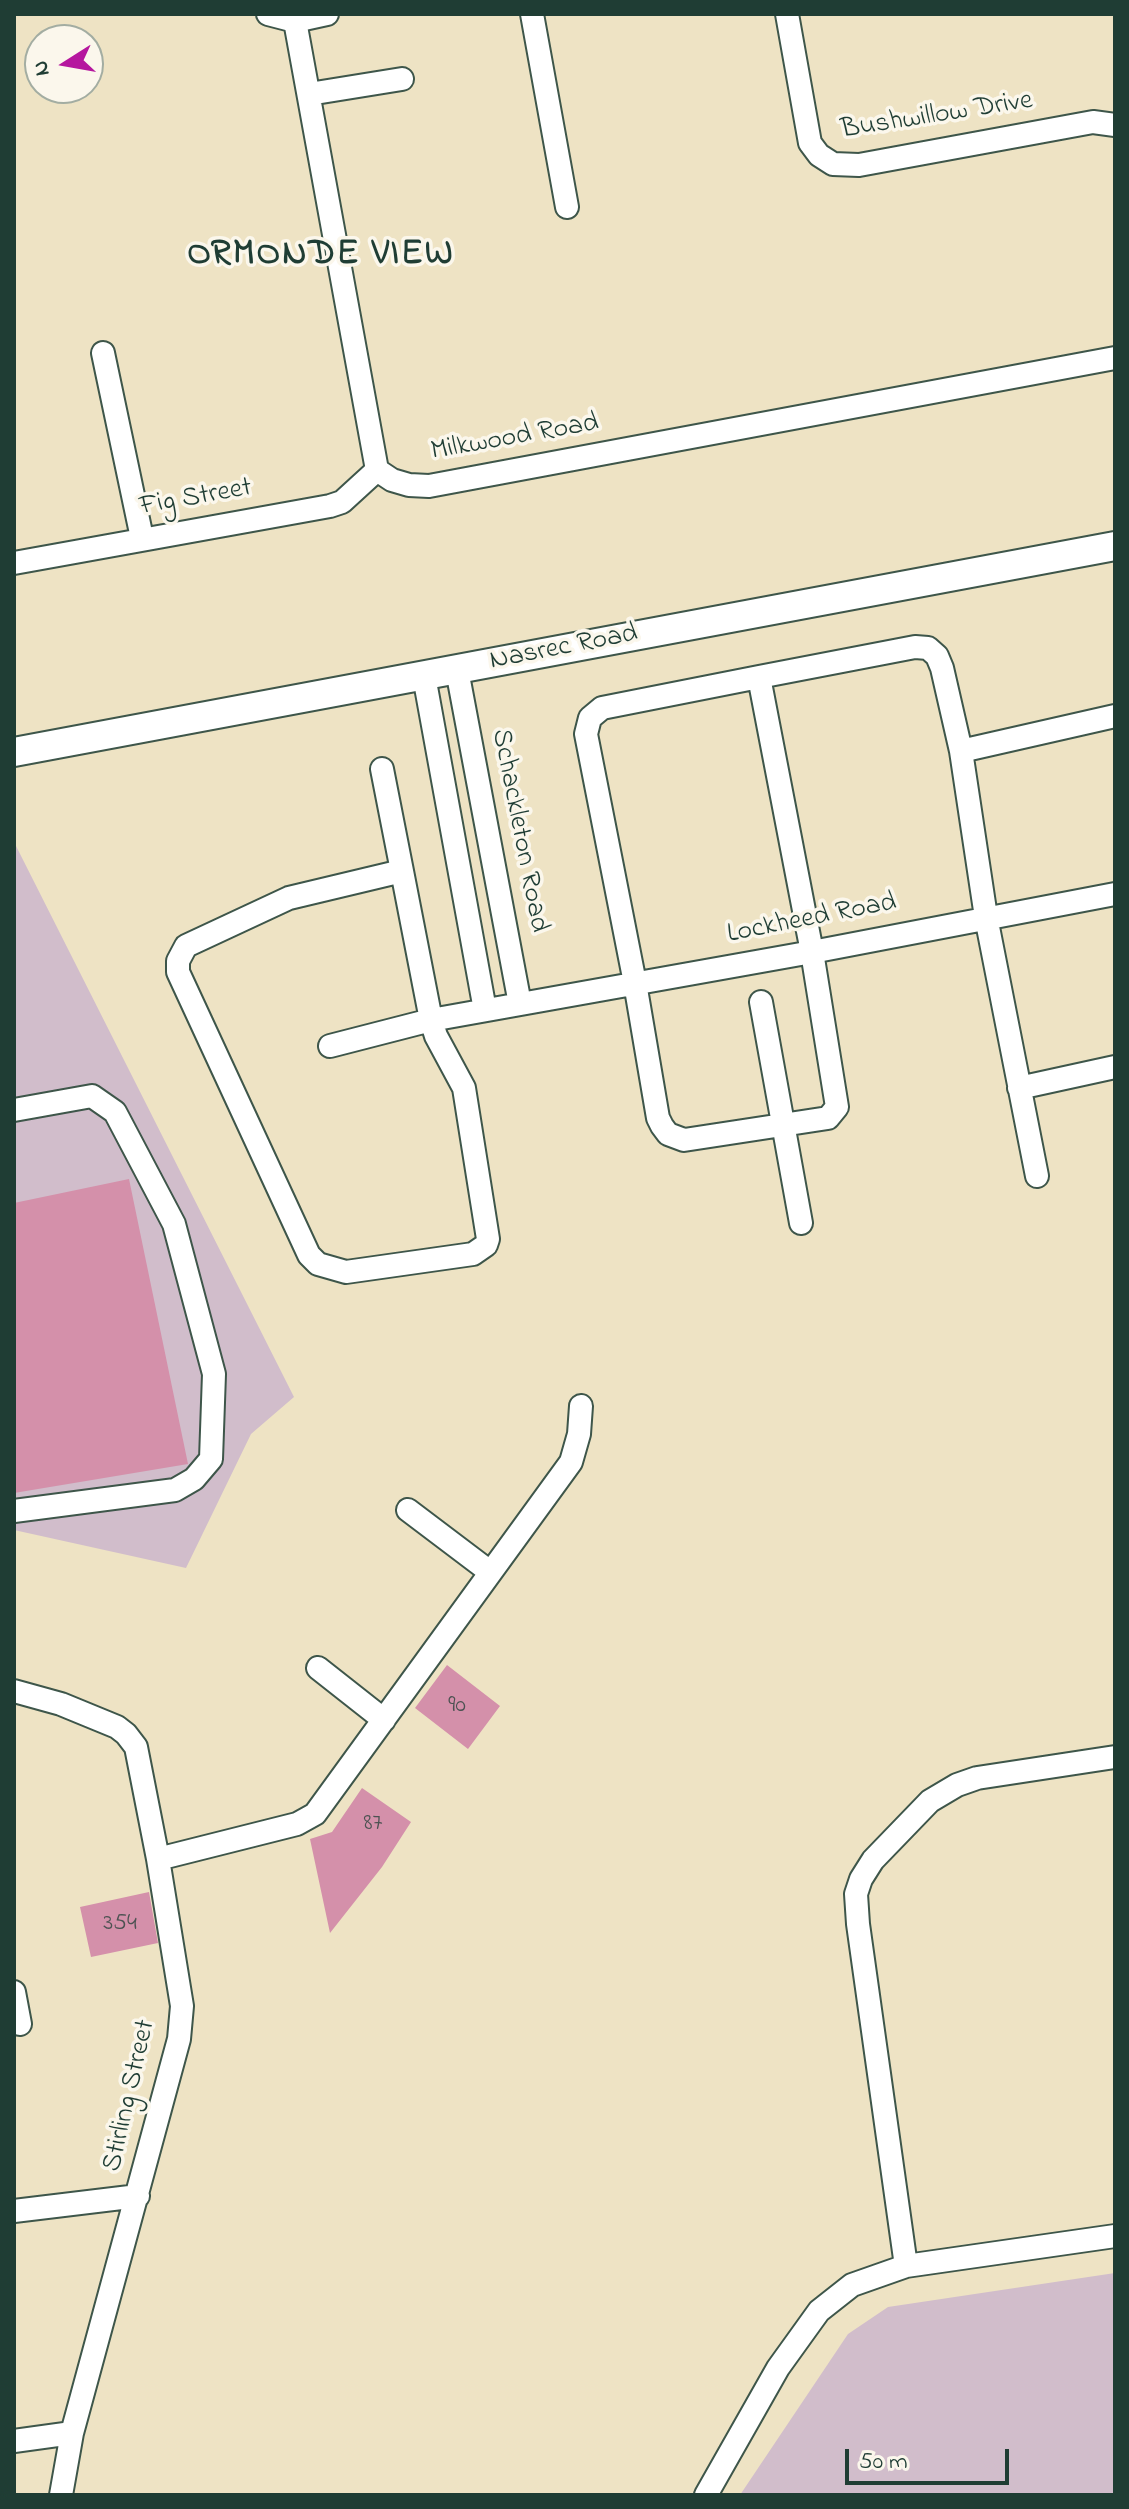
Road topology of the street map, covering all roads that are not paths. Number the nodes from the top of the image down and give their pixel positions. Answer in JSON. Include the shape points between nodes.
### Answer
{"nodes":[{"id":1,"x":268,"y":14,"type":"edge"},
{"id":2,"x":327,"y":14,"type":"edge"},
{"id":3,"x":532,"y":14,"type":"edge"},
{"id":4,"x":787,"y":14,"type":"edge"},
{"id":5,"x":295,"y":21,"type":"junction"},
{"id":6,"x":402,"y":79,"type":"dead end"},
{"id":7,"x":309,"y":94,"type":"junction"},
{"id":8,"x":1115,"y":125,"type":"edge"},
{"id":9,"x":567,"y":207,"type":"dead end"},
{"id":10,"x":103,"y":353,"type":"dead end"},
{"id":11,"x":1115,"y":358,"type":"edge"},
{"id":12,"x":377,"y":470,"type":"junction"},
{"id":13,"x":142,"y":538,"type":"junction"},
{"id":14,"x":1115,"y":546,"type":"edge"},
{"id":15,"x":14,"y":563,"type":"edge"},
{"id":16,"x":1115,"y":566,"type":"edge"},
{"id":17,"x":759,"y":677,"type":"junction"},
{"id":18,"x":458,"y":679,"type":"junction"},
{"id":19,"x":426,"y":685,"type":"junction"},
{"id":20,"x":1115,"y":716,"type":"edge"},
{"id":21,"x":961,"y":751,"type":"junction"},
{"id":22,"x":14,"y":752,"type":"edge"},
{"id":23,"x":382,"y":769,"type":"dead end"},
{"id":24,"x":14,"y":770,"type":"edge"},
{"id":25,"x":490,"y":843,"type":"junction"},
{"id":26,"x":455,"y":850,"type":"junction"},
{"id":27,"x":402,"y":871,"type":"junction"},
{"id":28,"x":1115,"y":894,"type":"edge"},
{"id":29,"x":986,"y":917,"type":"junction"},
{"id":30,"x":812,"y":952,"type":"junction"},
{"id":31,"x":635,"y":983,"type":"junction"},
{"id":32,"x":761,"y":1002,"type":"dead end"},
{"id":33,"x":520,"y":1004,"type":"junction"},
{"id":34,"x":485,"y":1010,"type":"junction"},
{"id":35,"x":431,"y":1020,"type":"junction"},
{"id":36,"x":330,"y":1046,"type":"dead end"},
{"id":37,"x":1115,"y":1067,"type":"edge"},
{"id":38,"x":1019,"y":1088,"type":"junction"},
{"id":39,"x":14,"y":1110,"type":"edge"},
{"id":40,"x":782,"y":1125,"type":"junction"},
{"id":41,"x":1037,"y":1176,"type":"dead end"},
{"id":42,"x":801,"y":1223,"type":"dead end"},
{"id":43,"x":581,"y":1406,"type":"dead end"},
{"id":44,"x":408,"y":1510,"type":"dead end"},
{"id":45,"x":14,"y":1511,"type":"edge"},
{"id":46,"x":490,"y":1572,"type":"junction"},
{"id":47,"x":318,"y":1668,"type":"dead end"},
{"id":48,"x":14,"y":1691,"type":"edge"},
{"id":49,"x":384,"y":1720,"type":"junction"},
{"id":50,"x":1115,"y":1757,"type":"edge"},
{"id":51,"x":158,"y":1859,"type":"junction"},
{"id":52,"x":14,"y":1992,"type":"edge"},
{"id":53,"x":20,"y":2024,"type":"dead end"},
{"id":54,"x":138,"y":2196,"type":"junction"},
{"id":55,"x":14,"y":2211,"type":"edge"},
{"id":56,"x":1115,"y":2236,"type":"edge"},
{"id":57,"x":906,"y":2266,"type":"junction"},
{"id":58,"x":72,"y":2433,"type":"junction"},
{"id":59,"x":14,"y":2441,"type":"edge"},
{"id":60,"x":61,"y":2495,"type":"edge"},
{"id":61,"x":706,"y":2495,"type":"edge"}],
"edges":[{"from":1,"to":5,"type":"street"},
{"from":2,"to":5,"type":"street"},
{"from":3,"to":9,"type":"street"},
{"from":4,"to":8,"type":"street","name":"Bushwillow Drive","via":[[810,143],[833,164],[859,165],[1093,122]]},
{"from":5,"to":7,"type":"street"},
{"from":6,"to":7,"type":"street"},
{"from":7,"to":12,"type":"street"},
{"from":10,"to":13,"type":"street"},
{"from":11,"to":12,"type":"street","name":"Milkwood Road","via":[[429,486],[392,480]]},
{"from":12,"to":13,"type":"street","name":"Fig Street","via":[[342,502],[330,506]]},
{"from":13,"to":15,"type":"street","name":"Fig Street"},
{"from":14,"to":18,"type":"main road","name":"Nasrec Road"},
{"from":16,"to":18,"type":"main road","name":"Nasrec Road"},
{"from":17,"to":21,"type":"street","via":[[928,648],[942,668]]},
{"from":17,"to":30,"type":"street"},
{"from":17,"to":31,"type":"street","via":[[602,708],[590,718],[586,734]]},
{"from":18,"to":19,"type":"main road","name":"Nasrec Road"},
{"from":18,"to":25,"type":"street","name":"Schackleton Road"},
{"from":19,"to":22,"type":"main road","name":"Nasrec Road"},
{"from":19,"to":24,"type":"main road","name":"Nasrec Road"},
{"from":19,"to":26,"type":"street"},
{"from":20,"to":21,"type":"street"},
{"from":21,"to":29,"type":"street"},
{"from":23,"to":27,"type":"street"},
{"from":25,"to":26,"type":"street"},
{"from":25,"to":33,"type":"street","name":"Schackleton Road"},
{"from":26,"to":34,"type":"street"},
{"from":27,"to":35,"type":"street"},
{"from":27,"to":35,"type":"street","via":[[289,898],[186,946],[178,961],[178,972],[309,1255],[318,1264],[346,1272],[473,1254],[486,1245],[489,1231],[464,1088]]},
{"from":28,"to":29,"type":"street","name":"Lockheed Road"},
{"from":29,"to":30,"type":"street","name":"Lockheed Road"},
{"from":29,"to":38,"type":"street"},
{"from":30,"to":31,"type":"street","name":"Lockheed Road"},
{"from":30,"to":40,"type":"street","via":[[837,1107],[828,1118]]},
{"from":31,"to":33,"type":"street","name":"Lockheed Road"},
{"from":31,"to":40,"type":"street","via":[[658,1118],[668,1134],[684,1140]]},
{"from":32,"to":40,"type":"street"},
{"from":33,"to":34,"type":"street","name":"Lockheed Road"},
{"from":34,"to":35,"type":"street","name":"Lockheed Road"},
{"from":35,"to":36,"type":"street","name":"Lockheed Road"},
{"from":37,"to":38,"type":"street"},
{"from":38,"to":41,"type":"street"},
{"from":39,"to":45,"type":"street","via":[[92,1096],[115,1112],[174,1224],[214,1374],[211,1459],[194,1479],[175,1490]]},
{"from":40,"to":42,"type":"street"},
{"from":43,"to":46,"type":"street","via":[[571,1462]]},
{"from":44,"to":46,"type":"street"},
{"from":46,"to":49,"type":"street"},
{"from":47,"to":49,"type":"street"},
{"from":48,"to":51,"type":"street","name":"Stirling Street","via":[[117,1727],[132,1740]]},
{"from":49,"to":51,"type":"street","via":[[308,1819]]},
{"from":50,"to":57,"type":"street","via":[[957,1785],[930,1801],[861,1879],[858,1924]]},
{"from":51,"to":54,"type":"street","name":"Stirling Street","via":[[182,2006],[179,2039]]},
{"from":52,"to":53,"type":"street"},
{"from":54,"to":55,"type":"street"},
{"from":54,"to":58,"type":"street","name":"Stirling Street"},
{"from":56,"to":57,"type":"street"},
{"from":57,"to":61,"type":"street","via":[[852,2285],[819,2311],[778,2368]]},
{"from":58,"to":59,"type":"street"},
{"from":58,"to":60,"type":"street","name":"Stirling Street"}]}
